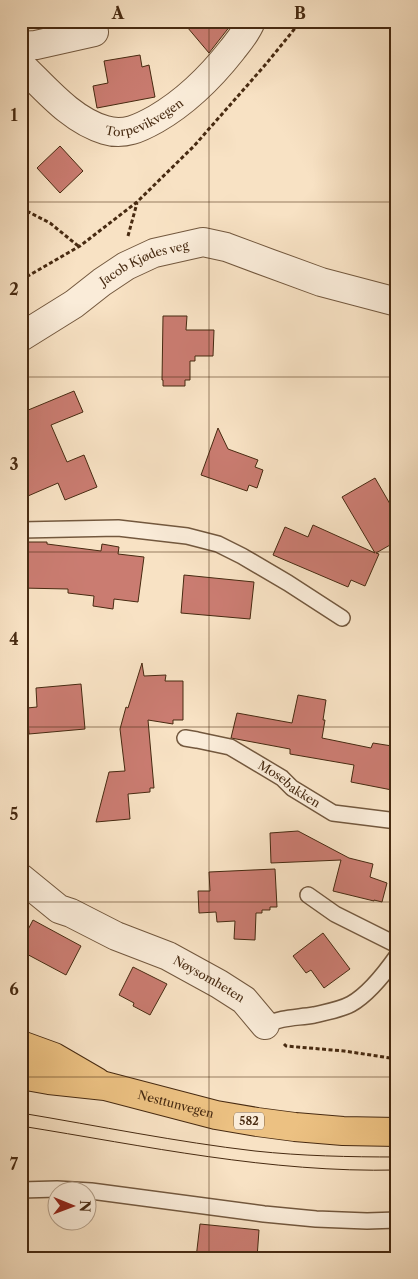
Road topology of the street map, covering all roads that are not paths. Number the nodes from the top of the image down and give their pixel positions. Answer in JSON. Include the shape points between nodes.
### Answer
{"nodes":[{"id":1,"x":251,"y":21,"type":"edge"},
{"id":2,"x":94,"y":32,"type":"dead end"},
{"id":3,"x":21,"y":46,"type":"edge"},
{"id":4,"x":21,"y":65,"type":"edge"},
{"id":5,"x":397,"y":302,"type":"edge"},
{"id":6,"x":21,"y":337,"type":"edge"},
{"id":7,"x":21,"y":530,"type":"edge"},
{"id":8,"x":342,"y":618,"type":"dead end"},
{"id":9,"x":185,"y":738,"type":"dead end"},
{"id":10,"x":397,"y":821,"type":"edge"},
{"id":11,"x":21,"y":878,"type":"edge"},
{"id":12,"x":308,"y":895,"type":"dead end"},
{"id":13,"x":397,"y":944,"type":"edge"},
{"id":14,"x":397,"y":956,"type":"edge"},
{"id":15,"x":265,"y":1025,"type":"joint"},
{"id":16,"x":21,"y":1045,"type":"edge"},
{"id":17,"x":21,"y":1075,"type":"edge"},
{"id":18,"x":105,"y":1086,"type":"junction"},
{"id":19,"x":397,"y":1132,"type":"edge"},
{"id":20,"x":21,"y":1190,"type":"edge"},
{"id":21,"x":397,"y":1220,"type":"edge"}],
"edges":[{"from":1,"to":4,"type":"street","name":"Torpevikvegen","via":[[228,55],[198,89],[172,110],[135,130],[106,131],[89,124],[67,109]]},
{"from":2,"to":3,"type":"street"},
{"from":5,"to":6,"type":"street","name":"Jacob Kjødes veg","via":[[321,282],[226,247],[203,242],[154,253],[126,266]]},
{"from":7,"to":8,"type":"lane","via":[[118,528],[187,536],[218,544]]},
{"from":9,"to":10,"type":"lane","name":"Mosebakken","via":[[230,747],[334,813]]},
{"from":11,"to":15,"type":"street","name":"Nøysomheten","via":[[59,909],[168,956],[219,984],[244,1000]]},
{"from":12,"to":13,"type":"lane","via":[[335,914]]},
{"from":14,"to":15,"type":"lane","via":[[370,989],[352,1004]]},
{"from":16,"to":18,"type":"main road","name":"Nesttunvegen","number":"582","via":[[54,1057]]},
{"from":17,"to":18,"type":"main road","name":"Nesttunvegen","number":"582"},
{"from":18,"to":19,"type":"main road","name":"Nesttunvegen","number":"582","via":[[216,1115],[257,1122],[333,1130]]},
{"from":20,"to":21,"type":"lane","via":[[57,1188],[92,1191],[316,1219]]}]}
